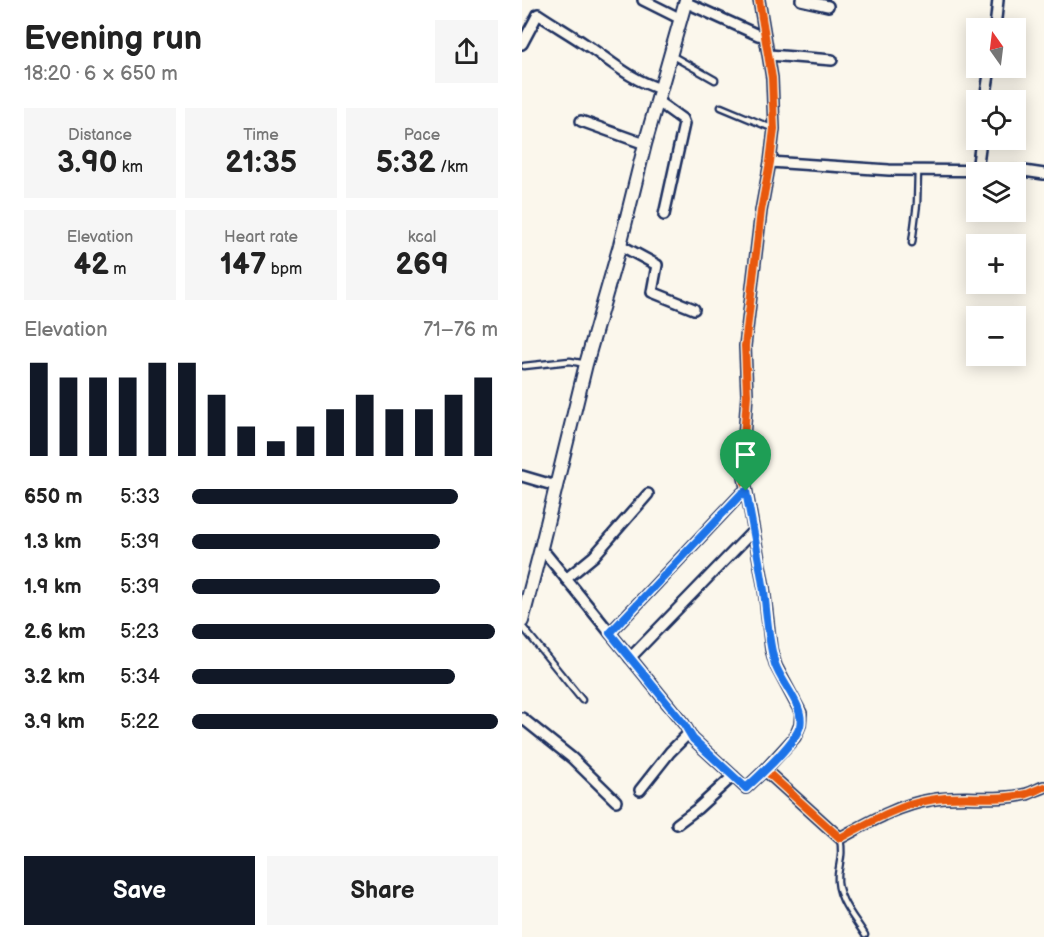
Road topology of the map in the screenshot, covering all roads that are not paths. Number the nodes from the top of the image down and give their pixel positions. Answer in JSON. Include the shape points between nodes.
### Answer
{"nodes":[{"id":1,"x":643,"y":0,"type":"edge"},
{"id":2,"x":759,"y":0,"type":"edge"},
{"id":3,"x":801,"y":0,"type":"edge"},
{"id":4,"x":998,"y":0,"type":"edge"},
{"id":5,"x":686,"y":1,"type":"edge"},
{"id":6,"x":828,"y":6,"type":"dead end"},
{"id":7,"x":996,"y":18,"type":"edge"},
{"id":8,"x":681,"y":19,"type":"junction"},
{"id":9,"x":765,"y":36,"type":"junction"},
{"id":10,"x":522,"y":44,"type":"edge"},
{"id":11,"x":671,"y":55,"type":"junction"},
{"id":12,"x":769,"y":55,"type":"junction"},
{"id":13,"x":832,"y":60,"type":"dead end"},
{"id":14,"x":715,"y":80,"type":"dead end"},
{"id":15,"x":659,"y":95,"type":"junction"},
{"id":16,"x":721,"y":106,"type":"dead end"},
{"id":17,"x":581,"y":121,"type":"dead end"},
{"id":18,"x":774,"y":129,"type":"junction"},
{"id":19,"x":645,"y":144,"type":"junction"},
{"id":20,"x":770,"y":162,"type":"junction"},
{"id":21,"x":918,"y":170,"type":"junction"},
{"id":22,"x":966,"y":171,"type":"edge"},
{"id":23,"x":1026,"y":171,"type":"edge"},
{"id":24,"x":1044,"y":174,"type":"edge"},
{"id":25,"x":664,"y":215,"type":"dead end"},
{"id":26,"x":912,"y":243,"type":"dead end"},
{"id":27,"x":620,"y":245,"type":"junction"},
{"id":28,"x":694,"y":309,"type":"dead end"},
{"id":29,"x":586,"y":364,"type":"junction"},
{"id":30,"x":524,"y":366,"type":"dead end"},
{"id":31,"x":522,"y":476,"type":"edge"},
{"id":32,"x":556,"y":486,"type":"junction"},
{"id":33,"x":746,"y":491,"type":"junction"},
{"id":34,"x":648,"y":494,"type":"dead end"},
{"id":35,"x":753,"y":531,"type":"junction"},
{"id":36,"x":540,"y":552,"type":"junction"},
{"id":37,"x":566,"y":579,"type":"junction"},
{"id":38,"x":526,"y":587,"type":"edge"},
{"id":39,"x":522,"y":621,"type":"edge"},
{"id":40,"x":522,"y":626,"type":"edge"},
{"id":41,"x":610,"y":633,"type":"junction"},
{"id":42,"x":630,"y":658,"type":"junction"},
{"id":43,"x":582,"y":700,"type":"dead end"},
{"id":44,"x":522,"y":718,"type":"edge"},
{"id":45,"x":689,"y":733,"type":"junction"},
{"id":46,"x":765,"y":770,"type":"junction"},
{"id":47,"x":732,"y":776,"type":"junction"},
{"id":48,"x":1044,"y":787,"type":"edge"},
{"id":49,"x":640,"y":790,"type":"dead end"},
{"id":50,"x":616,"y":801,"type":"dead end"},
{"id":51,"x":677,"y":824,"type":"dead end"},
{"id":52,"x":840,"y":838,"type":"junction"},
{"id":53,"x":865,"y":935,"type":"dead end"}],
"edges":[{"from":1,"to":8,"type":"street"},
{"from":2,"to":9,"type":"street"},
{"from":3,"to":6,"type":"street"},
{"from":4,"to":7,"type":"street"},
{"from":5,"to":8,"type":"street"},
{"from":5,"to":9,"type":"street"},
{"from":8,"to":11,"type":"street"},
{"from":9,"to":12,"type":"street"},
{"from":10,"to":15,"type":"street","via":[[538,14]]},
{"from":11,"to":14,"type":"lane"},
{"from":11,"to":15,"type":"street"},
{"from":12,"to":13,"type":"street"},
{"from":12,"to":18,"type":"street"},
{"from":15,"to":19,"type":"street"},
{"from":15,"to":25,"type":"street","via":[[684,124]]},
{"from":16,"to":18,"type":"lane"},
{"from":17,"to":19,"type":"street"},
{"from":18,"to":20,"type":"street"},
{"from":19,"to":27,"type":"street"},
{"from":20,"to":21,"type":"street"},
{"from":20,"to":33,"type":"street","via":[[745,346]]},
{"from":21,"to":22,"type":"street"},
{"from":21,"to":26,"type":"lane"},
{"from":23,"to":24,"type":"street"},
{"from":27,"to":28,"type":"street","via":[[657,265],[652,292]]},
{"from":27,"to":29,"type":"street"},
{"from":29,"to":30,"type":"lane","via":[[570,361]]},
{"from":29,"to":32,"type":"street"},
{"from":31,"to":32,"type":"street"},
{"from":32,"to":36,"type":"street"},
{"from":33,"to":35,"type":"street"},
{"from":33,"to":41,"type":"street"},
{"from":34,"to":37,"type":"street","via":[[594,556]]},
{"from":35,"to":42,"type":"street"},
{"from":35,"to":46,"type":"street","via":[[774,657],[801,713],[795,737]]},
{"from":36,"to":37,"type":"street"},
{"from":36,"to":38,"type":"street"},
{"from":37,"to":41,"type":"street"},
{"from":38,"to":39,"type":"street"},
{"from":40,"to":43,"type":"lane"},
{"from":41,"to":42,"type":"street"},
{"from":42,"to":45,"type":"street"},
{"from":44,"to":50,"type":"street","via":[[572,758]]},
{"from":45,"to":47,"type":"street"},
{"from":45,"to":49,"type":"street"},
{"from":46,"to":47,"type":"street","via":[[746,788]]},
{"from":46,"to":52,"type":"street"},
{"from":47,"to":51,"type":"street"},
{"from":48,"to":52,"type":"street","via":[[1002,797],[929,800],[893,811]]},
{"from":52,"to":53,"type":"lane","via":[[840,892]]}]}
